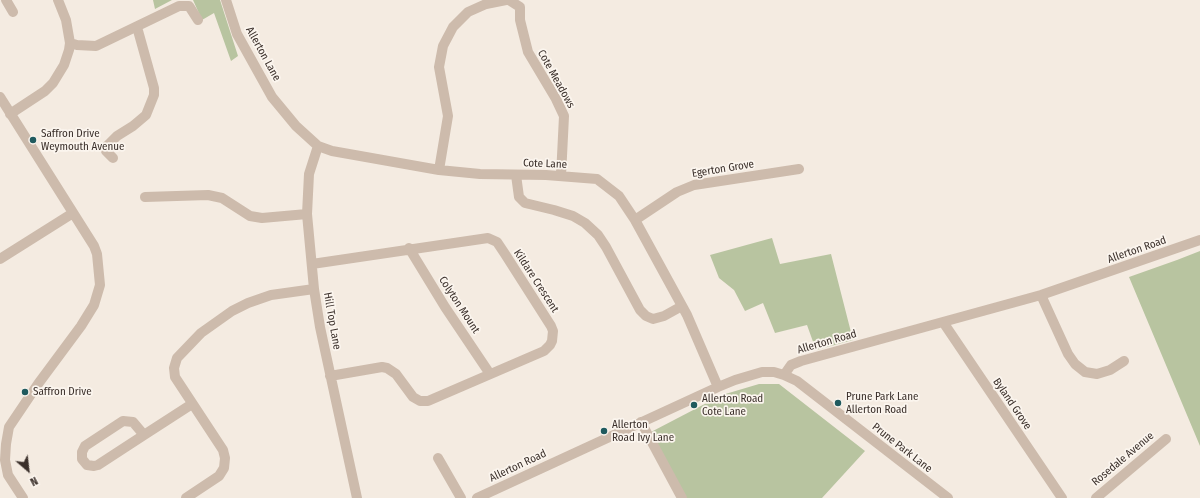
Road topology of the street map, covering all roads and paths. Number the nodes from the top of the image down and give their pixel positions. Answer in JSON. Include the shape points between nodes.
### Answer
{"nodes":[{"id":1,"x":58,"y":0,"type":"edge"},
{"id":2,"x":226,"y":0,"type":"edge"},
{"id":3,"x":508,"y":0,"type":"edge"},
{"id":4,"x":9,"y":1,"type":"edge"},
{"id":5,"x":13,"y":12,"type":"dead end"},
{"id":6,"x":198,"y":20,"type":"dead end"},
{"id":7,"x":137,"y":27,"type":"junction"},
{"id":8,"x":70,"y":43,"type":"junction"},
{"id":9,"x":272,"y":97,"type":"joint"},
{"id":10,"x":0,"y":98,"type":"edge"},
{"id":11,"x":10,"y":114,"type":"junction"},
{"id":12,"x":318,"y":146,"type":"junction"},
{"id":13,"x":113,"y":158,"type":"dead end"},
{"id":14,"x":439,"y":170,"type":"junction"},
{"id":15,"x":799,"y":170,"type":"dead end"},
{"id":16,"x":516,"y":175,"type":"junction"},
{"id":17,"x":561,"y":176,"type":"junction"},
{"id":18,"x":145,"y":197,"type":"dead end"},
{"id":19,"x":73,"y":213,"type":"junction"},
{"id":20,"x":307,"y":214,"type":"junction"},
{"id":21,"x":635,"y":220,"type":"junction"},
{"id":22,"x":1200,"y":240,"type":"edge"},
{"id":23,"x":409,"y":248,"type":"junction"},
{"id":24,"x":0,"y":259,"type":"edge"},
{"id":25,"x":312,"y":264,"type":"junction"},
{"id":26,"x":314,"y":289,"type":"junction"},
{"id":27,"x":1040,"y":295,"type":"junction"},
{"id":28,"x":682,"y":306,"type":"junction"},
{"id":29,"x":943,"y":322,"type":"junction"},
{"id":30,"x":1124,"y":360,"type":"dead end"},
{"id":31,"x":490,"y":374,"type":"junction"},
{"id":32,"x":784,"y":374,"type":"junction"},
{"id":33,"x":330,"y":376,"type":"junction"},
{"id":34,"x":718,"y":387,"type":"junction"},
{"id":35,"x":192,"y":404,"type":"junction"},
{"id":36,"x":642,"y":422,"type":"junction"},
{"id":37,"x":144,"y":435,"type":"junction"},
{"id":38,"x":1166,"y":439,"type":"dead end"},
{"id":39,"x":438,"y":458,"type":"dead end"},
{"id":40,"x":23,"y":498,"type":"edge"},
{"id":41,"x":186,"y":498,"type":"edge"},
{"id":42,"x":357,"y":498,"type":"edge"},
{"id":43,"x":461,"y":498,"type":"edge"},
{"id":44,"x":477,"y":498,"type":"edge"},
{"id":45,"x":682,"y":498,"type":"edge"},
{"id":46,"x":948,"y":498,"type":"edge"},
{"id":47,"x":1062,"y":498,"type":"edge"},
{"id":48,"x":1096,"y":498,"type":"edge"}],
"edges":[{"from":1,"to":8,"type":"street","via":[[66,20]]},
{"from":2,"to":9,"type":"street","name":"Allerton Lane","via":[[237,34]]},
{"from":3,"to":14,"type":"street","name":"Cote Meadows","via":[[486,4],[468,12],[453,27],[443,46],[440,67],[448,116]]},
{"from":3,"to":17,"type":"street","name":"Cote Meadows","via":[[520,6],[520,20],[528,52],[564,116]]},
{"from":4,"to":5,"type":"street"},
{"from":6,"to":7,"type":"street","via":[[189,6],[179,6]]},
{"from":7,"to":8,"type":"street","via":[[96,46]]},
{"from":7,"to":13,"type":"street","via":[[154,95],[146,115],[106,147],[106,152]]},
{"from":8,"to":11,"type":"street","via":[[64,65],[53,83]]},
{"from":9,"to":12,"type":"street","name":"Cote Lane","via":[[296,126]]},
{"from":10,"to":11,"type":"street"},
{"from":11,"to":19,"type":"street"},
{"from":12,"to":14,"type":"street","name":"Cote Lane","via":[[332,151]]},
{"from":12,"to":20,"type":"street","name":"Hill Top Lane","via":[[309,174]]},
{"from":14,"to":16,"type":"street","name":"Cote Lane"},
{"from":15,"to":21,"type":"street","name":"Egerton Grove","via":[[694,185],[677,192]]},
{"from":16,"to":17,"type":"street","name":"Cote Lane"},
{"from":16,"to":28,"type":"street","via":[[519,197],[525,203],[573,216],[598,235],[640,310],[646,316],[653,319],[664,316]]},
{"from":17,"to":21,"type":"street","name":"Cote Lane","via":[[597,179],[618,196]]},
{"from":18,"to":20,"type":"street","via":[[208,195],[222,198],[250,216],[262,218]]},
{"from":19,"to":24,"type":"street"},
{"from":19,"to":40,"type":"street","via":[[97,254],[100,285],[94,305],[81,326],[9,427],[5,460],[8,475]]},
{"from":20,"to":25,"type":"street","name":"Hill Top Lane"},
{"from":21,"to":28,"type":"street","name":"Cote Lane"},
{"from":22,"to":27,"type":"street","name":"Allerton Road"},
{"from":23,"to":25,"type":"street","name":"Kildare Crescent"},
{"from":23,"to":31,"type":"street","name":"Colyton Mount"},
{"from":23,"to":31,"type":"street","name":"Kildare Crescent","via":[[485,237],[497,242],[509,260],[551,326],[553,336],[550,345],[544,351]]},
{"from":25,"to":26,"type":"street","name":"Hill Top Lane"},
{"from":26,"to":33,"type":"street","name":"Hill Top Lane"},
{"from":26,"to":35,"type":"street","via":[[271,295],[248,303],[201,333],[180,354],[174,368],[176,377]]},
{"from":27,"to":29,"type":"street","name":"Allerton Road"},
{"from":27,"to":30,"type":"street","via":[[1068,354],[1085,372],[1097,374],[1110,370]]},
{"from":28,"to":34,"type":"street","name":"Cote Lane"},
{"from":29,"to":32,"type":"street","name":"Allerton Road","via":[[801,361],[792,364]]},
{"from":29,"to":47,"type":"street","name":"Byland Grove"},
{"from":31,"to":33,"type":"street","name":"Kildare Crescent","via":[[432,400],[424,401],[413,397],[396,374],[387,368]]},
{"from":32,"to":34,"type":"street","name":"Allerton Road","via":[[762,372]]},
{"from":32,"to":46,"type":"street","name":"Prune Park Lane"},
{"from":33,"to":42,"type":"street","name":"Hill Top Lane"},
{"from":34,"to":36,"type":"street","name":"Allerton Road"},
{"from":35,"to":37,"type":"street"},
{"from":35,"to":41,"type":"street","via":[[223,450],[225,463],[219,476]]},
{"from":36,"to":44,"type":"street","name":"Allerton Road"},
{"from":36,"to":45,"type":"street"},
{"from":37,"to":37,"type":"street","via":[[98,465],[87,465],[82,459],[85,446],[123,421],[133,422]]},
{"from":38,"to":48,"type":"street","name":"Rosedale Avenue"},
{"from":39,"to":43,"type":"street"}]}
